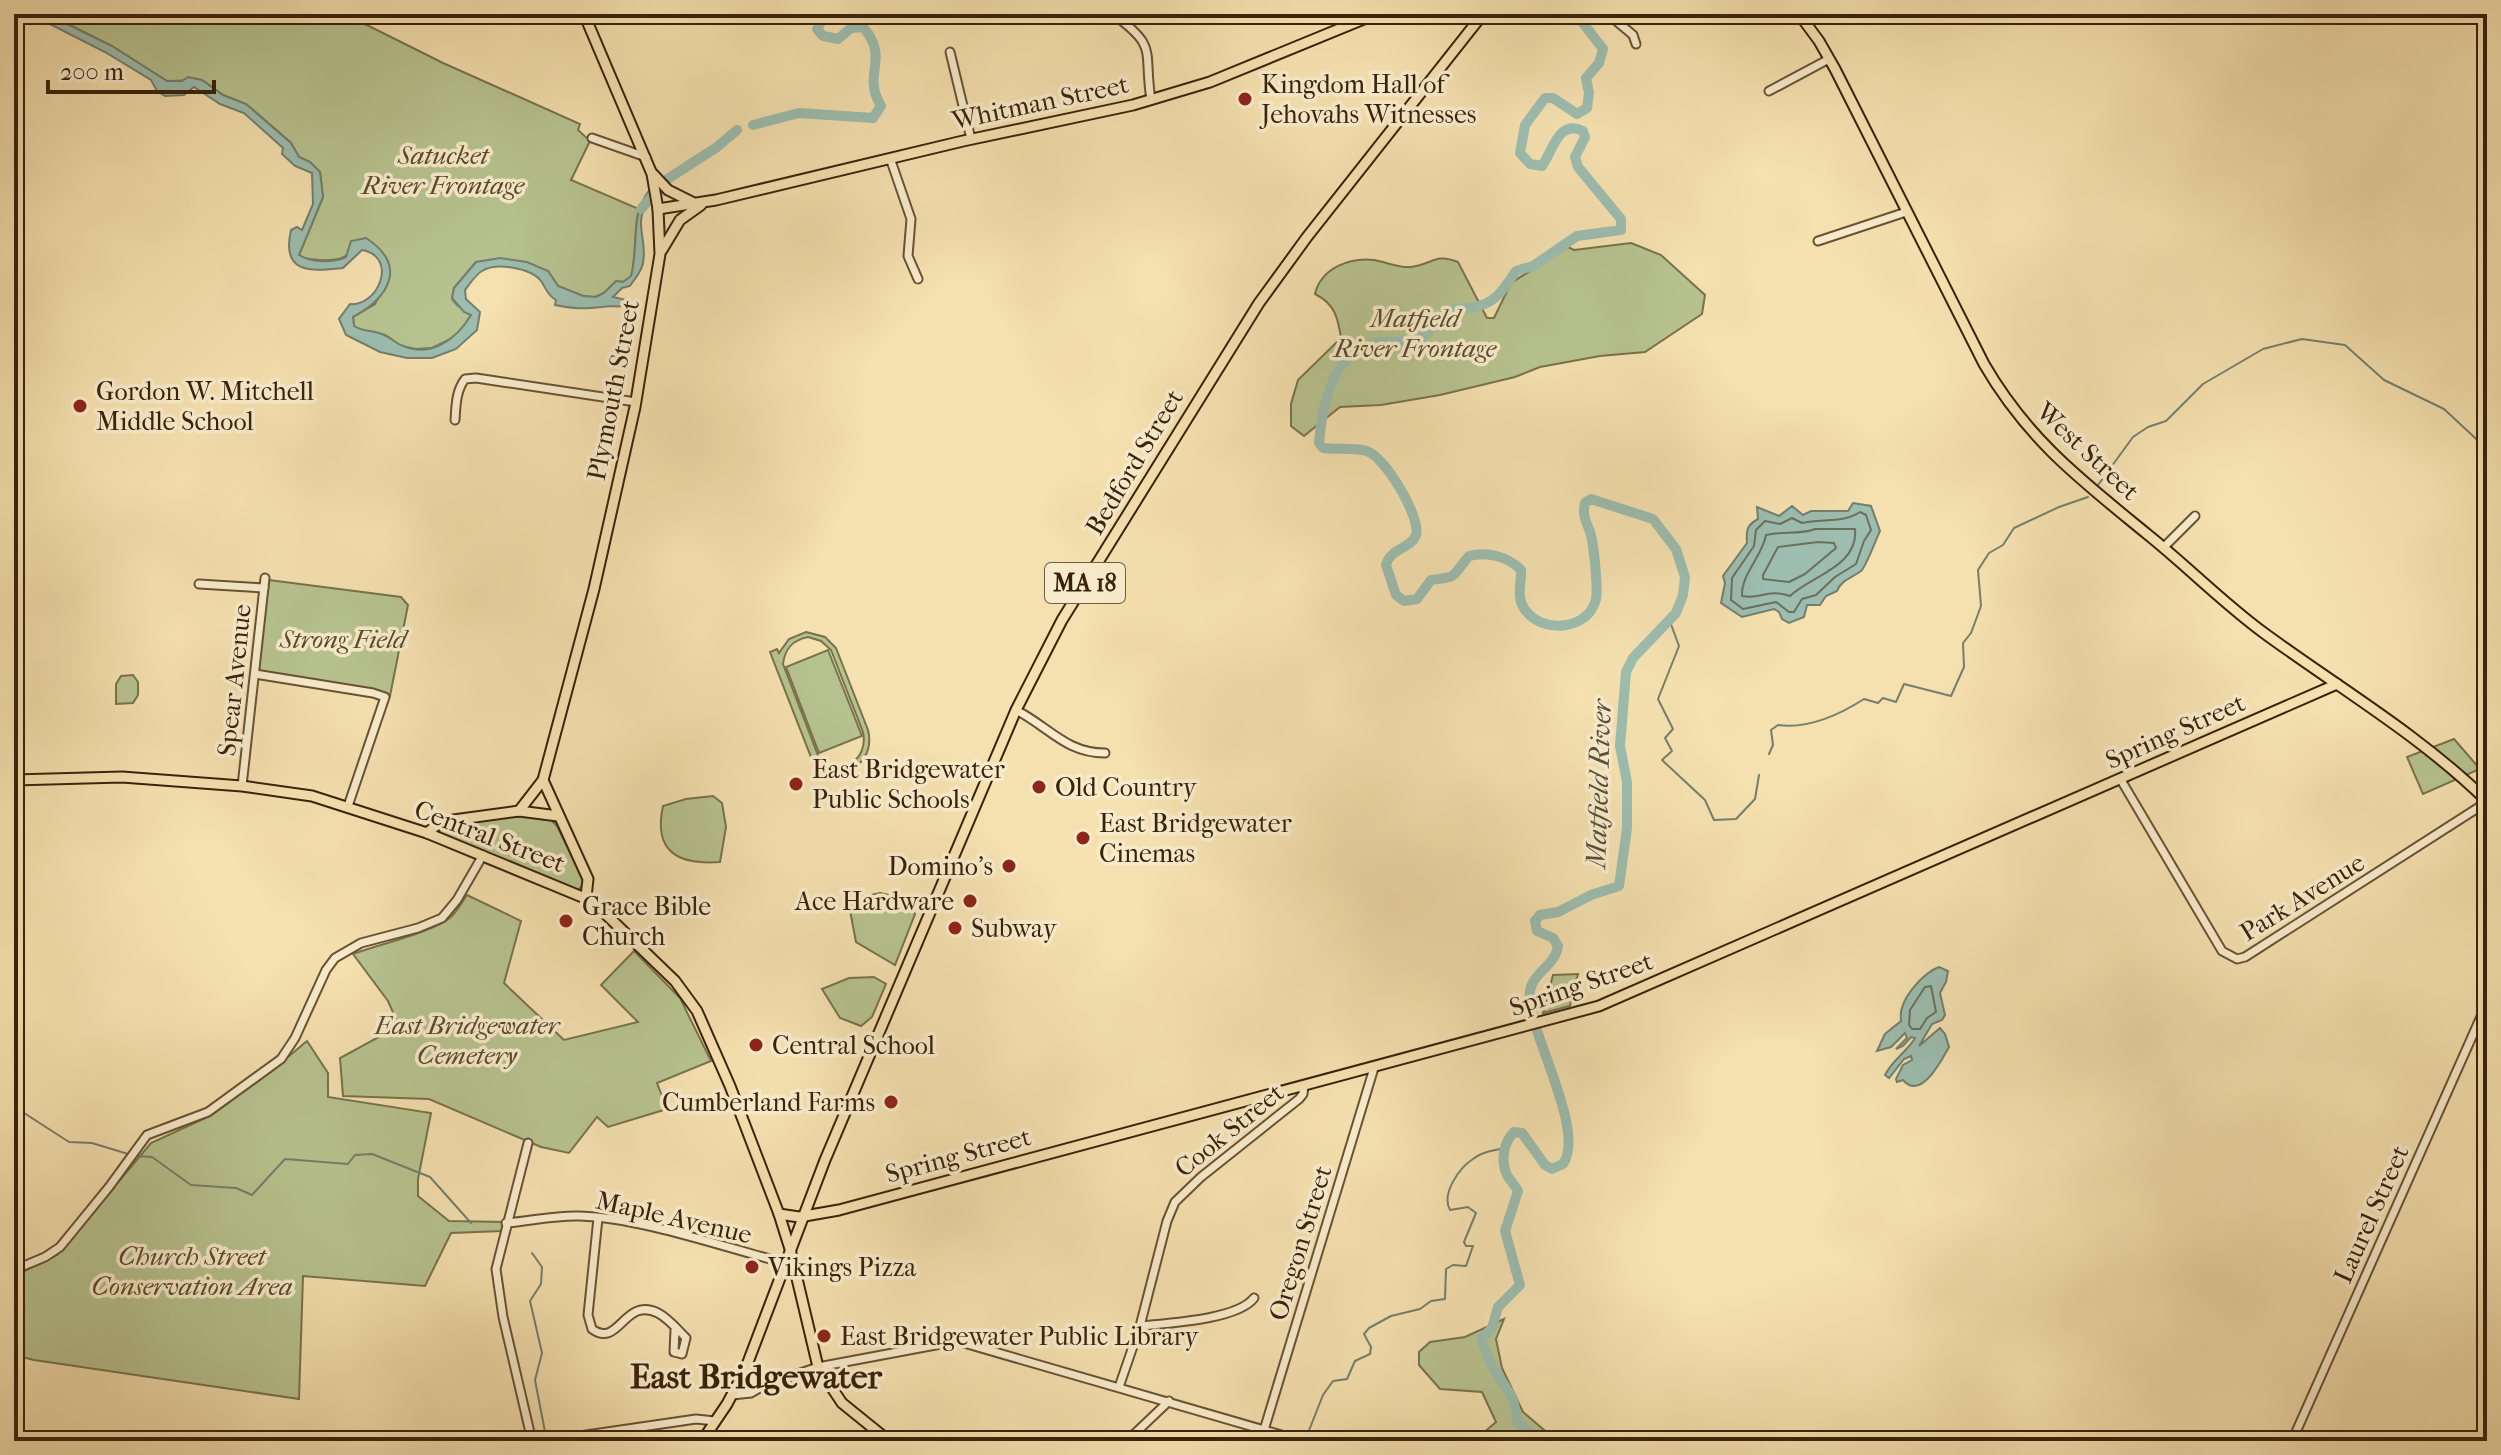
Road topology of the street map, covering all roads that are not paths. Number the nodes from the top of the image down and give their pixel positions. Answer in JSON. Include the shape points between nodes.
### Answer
{"nodes":[{"id":1,"x":584,"y":14,"type":"edge"},
{"id":2,"x":1113,"y":14,"type":"edge"},
{"id":3,"x":1376,"y":14,"type":"edge"},
{"id":4,"x":1483,"y":14,"type":"edge"},
{"id":5,"x":1608,"y":14,"type":"edge"},
{"id":6,"x":1799,"y":14,"type":"edge"},
{"id":7,"x":1636,"y":44,"type":"dead end"},
{"id":8,"x":950,"y":52,"type":"dead end"},
{"id":9,"x":1829,"y":59,"type":"junction"},
{"id":10,"x":1769,"y":91,"type":"dead end"},
{"id":11,"x":1151,"y":100,"type":"junction"},
{"id":12,"x":592,"y":138,"type":"dead end"},
{"id":13,"x":971,"y":139,"type":"junction"},
{"id":14,"x":646,"y":157,"type":"junction"},
{"id":15,"x":890,"y":158,"type":"junction"},
{"id":16,"x":660,"y":185,"type":"junction"},
{"id":17,"x":704,"y":203,"type":"junction"},
{"id":18,"x":658,"y":206,"type":"junction"},
{"id":19,"x":1906,"y":212,"type":"junction"},
{"id":20,"x":1818,"y":241,"type":"dead end"},
{"id":21,"x":660,"y":254,"type":"junction"},
{"id":22,"x":918,"y":279,"type":"dead end"},
{"id":23,"x":636,"y":402,"type":"junction"},
{"id":24,"x":455,"y":420,"type":"dead end"},
{"id":25,"x":2195,"y":516,"type":"dead end"},
{"id":26,"x":2163,"y":548,"type":"junction"},
{"id":27,"x":265,"y":578,"type":"dead end"},
{"id":28,"x":199,"y":584,"type":"dead end"},
{"id":29,"x":264,"y":588,"type":"junction"},
{"id":30,"x":255,"y":674,"type":"junction"},
{"id":31,"x":2337,"y":684,"type":"junction"},
{"id":32,"x":1016,"y":710,"type":"junction"},
{"id":33,"x":1105,"y":753,"type":"dead end"},
{"id":34,"x":14,"y":780,"type":"edge"},
{"id":35,"x":543,"y":780,"type":"junction"},
{"id":36,"x":2121,"y":780,"type":"junction"},
{"id":37,"x":242,"y":786,"type":"junction"},
{"id":38,"x":2487,"y":802,"type":"edge"},
{"id":39,"x":348,"y":806,"type":"junction"},
{"id":40,"x":519,"y":811,"type":"junction"},
{"id":41,"x":558,"y":816,"type":"junction"},
{"id":42,"x":427,"y":833,"type":"junction"},
{"id":43,"x":483,"y":855,"type":"junction"},
{"id":44,"x":586,"y":897,"type":"junction"},
{"id":45,"x":2487,"y":1003,"type":"edge"},
{"id":46,"x":1374,"y":1068,"type":"junction"},
{"id":47,"x":1304,"y":1086,"type":"junction"},
{"id":48,"x":528,"y":1143,"type":"dead end"},
{"id":49,"x":779,"y":1214,"type":"junction"},
{"id":50,"x":802,"y":1217,"type":"junction"},
{"id":51,"x":598,"y":1218,"type":"junction"},
{"id":52,"x":506,"y":1223,"type":"junction"},
{"id":53,"x":790,"y":1249,"type":"junction"},
{"id":54,"x":785,"y":1263,"type":"junction"},
{"id":55,"x":14,"y":1270,"type":"edge"},
{"id":56,"x":1254,"y":1298,"type":"dead end"},
{"id":57,"x":1140,"y":1326,"type":"junction"},
{"id":58,"x":675,"y":1330,"type":"dead end"},
{"id":59,"x":818,"y":1367,"type":"junction"},
{"id":60,"x":739,"y":1382,"type":"junction"},
{"id":61,"x":765,"y":1385,"type":"junction"},
{"id":62,"x":1119,"y":1387,"type":"junction"},
{"id":63,"x":732,"y":1395,"type":"junction"},
{"id":64,"x":1169,"y":1401,"type":"junction"},
{"id":65,"x":715,"y":1421,"type":"junction"},
{"id":66,"x":1264,"y":1430,"type":"junction"},
{"id":67,"x":532,"y":1441,"type":"edge"},
{"id":68,"x":545,"y":1441,"type":"edge"},
{"id":69,"x":702,"y":1441,"type":"edge"},
{"id":70,"x":889,"y":1441,"type":"edge"},
{"id":71,"x":1127,"y":1441,"type":"edge"},
{"id":72,"x":1302,"y":1441,"type":"edge"},
{"id":73,"x":2292,"y":1441,"type":"edge"}],
"edges":[{"from":1,"to":14,"type":"main road","name":"Plymouth Street"},
{"from":2,"to":11,"type":"street","via":[[1146,44]]},
{"from":3,"to":11,"type":"main road","name":"Whitman Street","via":[[1210,82]]},
{"from":4,"to":32,"type":"main road","name":"Bedford Street","number":"MA 18","via":[[1251,314],[1062,620]]},
{"from":5,"to":7,"type":"street"},
{"from":6,"to":9,"type":"main road","name":"West Street"},
{"from":8,"to":13,"type":"street"},
{"from":9,"to":10,"type":"street"},
{"from":9,"to":19,"type":"main road","name":"West Street"},
{"from":11,"to":13,"type":"main road","name":"Whitman Street"},
{"from":12,"to":14,"type":"street"},
{"from":13,"to":15,"type":"main road","name":"Whitman Street"},
{"from":14,"to":16,"type":"main road","name":"Plymouth Street"},
{"from":15,"to":17,"type":"main road","name":"Whitman Street"},
{"from":15,"to":22,"type":"street","via":[[911,219],[908,256]]},
{"from":16,"to":17,"type":"main road","via":[[683,199]]},
{"from":16,"to":18,"type":"main road","name":"Plymouth Street"},
{"from":17,"to":18,"type":"main road","name":"Whitman Street"},
{"from":17,"to":21,"type":"main road","via":[[680,220]]},
{"from":18,"to":21,"type":"main road","name":"Plymouth Street"},
{"from":19,"to":20,"type":"street"},
{"from":19,"to":26,"type":"main road","name":"West Street","via":[[1977,352],[2021,419],[2070,470]]},
{"from":21,"to":23,"type":"main road","name":"Plymouth Street"},
{"from":23,"to":24,"type":"street","via":[[465,379]]},
{"from":23,"to":35,"type":"main road","name":"Plymouth Street"},
{"from":25,"to":26,"type":"street"},
{"from":26,"to":31,"type":"main road","name":"West Street","via":[[2260,630]]},
{"from":27,"to":29,"type":"street","name":"Spear Avenue"},
{"from":28,"to":29,"type":"street"},
{"from":29,"to":30,"type":"street","name":"Spear Avenue"},
{"from":30,"to":37,"type":"street","name":"Spear Avenue"},
{"from":30,"to":39,"type":"street","via":[[385,697]]},
{"from":31,"to":36,"type":"main road","name":"Spring Street"},
{"from":31,"to":38,"type":"main road","name":"West Street","via":[[2429,749]]},
{"from":32,"to":33,"type":"street","via":[[1077,750]]},
{"from":32,"to":50,"type":"main road","name":"Bedford Street","number":"MA 18"},
{"from":34,"to":37,"type":"main road","name":"Central Street","via":[[122,777]]},
{"from":35,"to":40,"type":"main road","name":"Plymouth Street"},
{"from":35,"to":41,"type":"main road"},
{"from":36,"to":38,"type":"street","name":"Park Avenue","via":[[2222,951],[2237,959]]},
{"from":36,"to":46,"type":"main road","name":"Spring Street","via":[[1617,1000]]},
{"from":37,"to":39,"type":"main road","name":"Central Street"},
{"from":39,"to":42,"type":"main road","name":"Central Street"},
{"from":40,"to":41,"type":"main road"},
{"from":40,"to":42,"type":"main road","via":[[441,822]]},
{"from":41,"to":44,"type":"main road","via":[[588,879]]},
{"from":42,"to":43,"type":"main road","name":"Central Street"},
{"from":43,"to":44,"type":"main road","name":"Central Street"},
{"from":43,"to":55,"type":"street","via":[[442,918],[344,951],[331,963],[281,1059],[208,1112],[147,1135],[60,1247]]},
{"from":44,"to":49,"type":"main road","name":"Central Street","via":[[675,981],[697,1011]]},
{"from":45,"to":73,"type":"street","name":"Laurel Street"},
{"from":46,"to":47,"type":"main road","name":"Spring Street"},
{"from":46,"to":66,"type":"street","name":"Oregon Street"},
{"from":47,"to":50,"type":"main road","name":"Spring Street"},
{"from":47,"to":57,"type":"street","name":"Cook Street","via":[[1299,1099],[1175,1202]]},
{"from":48,"to":52,"type":"street"},
{"from":49,"to":50,"type":"main road","name":"Spring Street"},
{"from":49,"to":53,"type":"main road","name":"Central Street"},
{"from":50,"to":53,"type":"main road","name":"Bedford Street","number":"MA 18"},
{"from":51,"to":52,"type":"street","name":"Maple Avenue"},
{"from":51,"to":54,"type":"street","name":"Maple Avenue"},
{"from":51,"to":58,"type":"street","via":[[588,1315],[592,1329],[608,1334],[632,1313],[647,1310]]},
{"from":52,"to":67,"type":"street","via":[[497,1280]]},
{"from":53,"to":54,"type":"main road","name":"Bedford Street","number":"MA 18"},
{"from":53,"to":59,"type":"main road","name":"Central Street"},
{"from":54,"to":60,"type":"main road","name":"Bedford Street","number":"MA 18"},
{"from":56,"to":57,"type":"street","via":[[1223,1314]]},
{"from":57,"to":62,"type":"street","name":"Cook Street"},
{"from":59,"to":61,"type":"street"},
{"from":59,"to":62,"type":"street","via":[[957,1341]]},
{"from":59,"to":70,"type":"main road","via":[[842,1403]]},
{"from":60,"to":61,"type":"street"},
{"from":60,"to":63,"type":"main road","name":"Bedford Street","number":"MA 18"},
{"from":61,"to":63,"type":"street"},
{"from":62,"to":64,"type":"street"},
{"from":63,"to":65,"type":"main road","name":"Bedford Street","number":"MA 18"},
{"from":64,"to":66,"type":"street"},
{"from":64,"to":71,"type":"street"},
{"from":65,"to":68,"type":"street","via":[[696,1419]]},
{"from":65,"to":69,"type":"main road","number":"MA 18"},
{"from":66,"to":72,"type":"street"}]}
